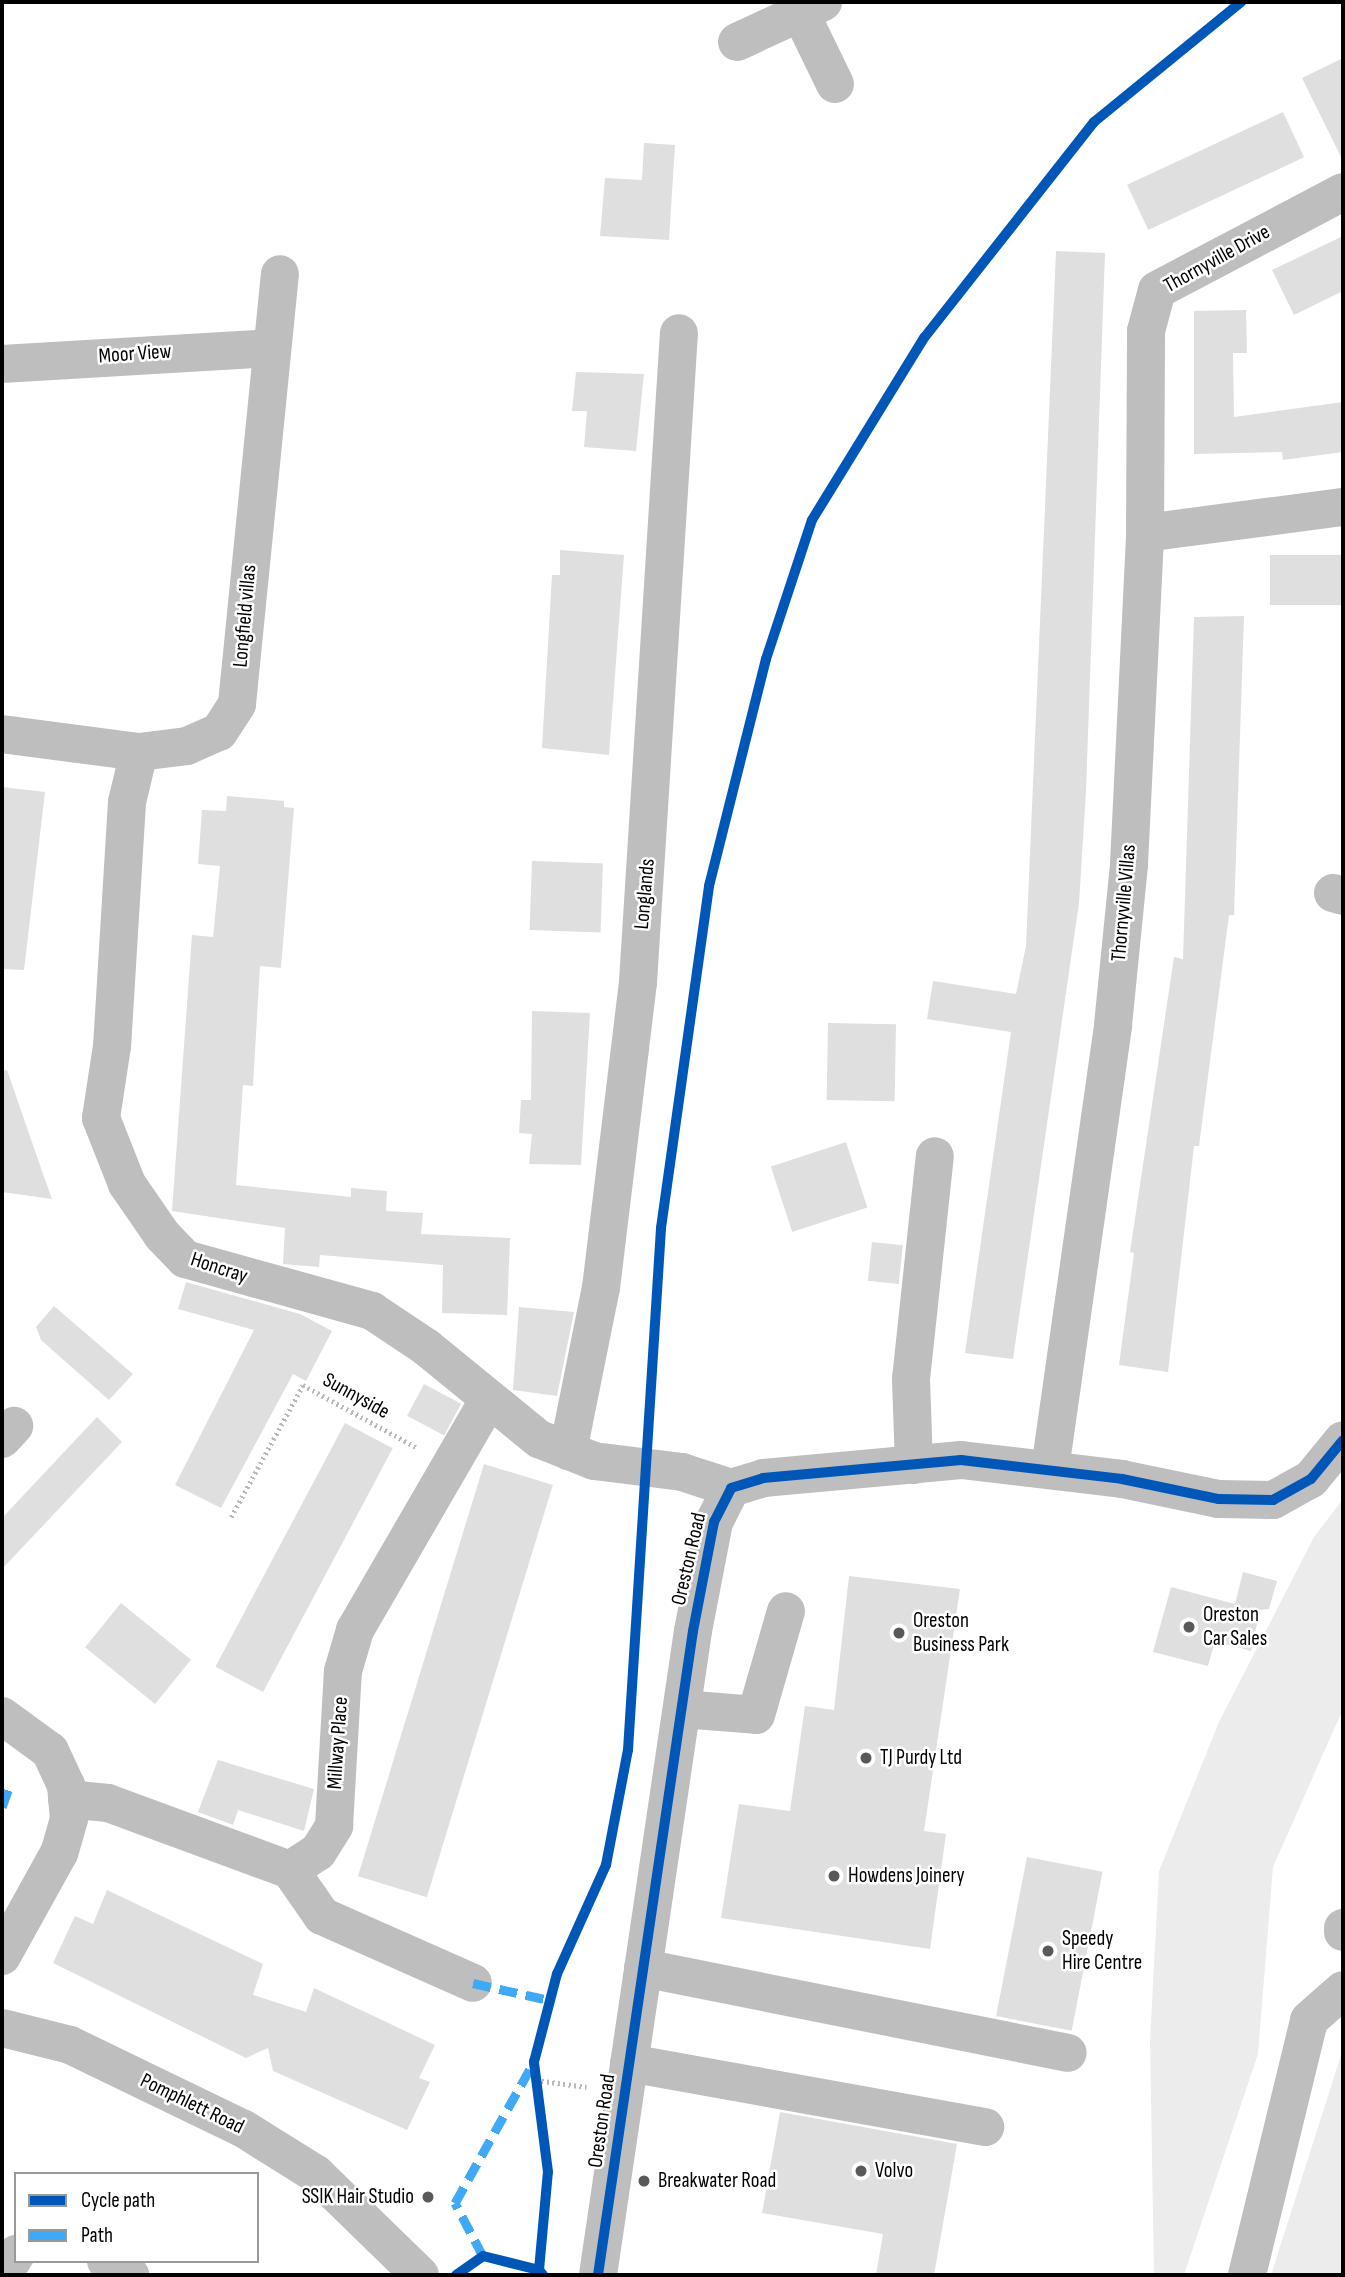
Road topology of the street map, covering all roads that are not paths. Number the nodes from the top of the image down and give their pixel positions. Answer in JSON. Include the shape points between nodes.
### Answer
{"nodes":[{"id":1,"x":812,"y":7,"type":"edge"},
{"id":2,"x":737,"y":42,"type":"dead end"},
{"id":3,"x":835,"y":84,"type":"dead end"},
{"id":4,"x":1343,"y":192,"type":"edge"},
{"id":5,"x":280,"y":274,"type":"dead end"},
{"id":6,"x":679,"y":333,"type":"dead end"},
{"id":7,"x":269,"y":348,"type":"junction"},
{"id":8,"x":2,"y":364,"type":"edge"},
{"id":9,"x":1343,"y":507,"type":"edge"},
{"id":10,"x":1145,"y":533,"type":"junction"},
{"id":11,"x":2,"y":734,"type":"edge"},
{"id":12,"x":139,"y":752,"type":"junction"},
{"id":13,"x":935,"y":1156,"type":"dead end"},
{"id":14,"x":489,"y":1399,"type":"junction"},
{"id":15,"x":1343,"y":1440,"type":"edge"},
{"id":16,"x":581,"y":1456,"type":"junction"},
{"id":17,"x":914,"y":1465,"type":"junction"},
{"id":18,"x":1050,"y":1469,"type":"junction"},
{"id":19,"x":731,"y":1488,"type":"junction"},
{"id":20,"x":786,"y":1611,"type":"dead end"},
{"id":21,"x":682,"y":1709,"type":"junction"},
{"id":22,"x":2,"y":1716,"type":"edge"},
{"id":23,"x":67,"y":1799,"type":"junction"},
{"id":24,"x":290,"y":1870,"type":"junction"},
{"id":25,"x":2,"y":1956,"type":"edge"},
{"id":26,"x":643,"y":1968,"type":"junction"},
{"id":27,"x":473,"y":1983,"type":"dead end"},
{"id":28,"x":1343,"y":1990,"type":"edge"},
{"id":29,"x":2,"y":2028,"type":"edge"},
{"id":30,"x":1068,"y":2053,"type":"dead end"},
{"id":31,"x":627,"y":2078,"type":"junction"},
{"id":32,"x":985,"y":2127,"type":"dead end"},
{"id":33,"x":360,"y":2221,"type":"junction"},
{"id":34,"x":607,"y":2235,"type":"junction"},
{"id":35,"x":14,"y":2257,"type":"edge"},
{"id":36,"x":109,"y":2263,"type":"edge"},
{"id":37,"x":3,"y":2275,"type":"edge"},
{"id":38,"x":130,"y":2275,"type":"edge"},
{"id":39,"x":381,"y":2275,"type":"edge"},
{"id":40,"x":421,"y":2275,"type":"edge"},
{"id":41,"x":569,"y":2275,"type":"edge"},
{"id":42,"x":598,"y":2275,"type":"edge"},
{"id":43,"x":1247,"y":2275,"type":"edge"}],
"edges":[{"from":1,"to":2,"type":"street"},
{"from":1,"to":3,"type":"street"},
{"from":4,"to":10,"type":"street","name":"Thornyville Drive","via":[[1157,290],[1146,331]]},
{"from":5,"to":7,"type":"street","name":"Longfield villas"},
{"from":6,"to":16,"type":"street","name":"Longlands","via":[[638,982]]},
{"from":7,"to":8,"type":"street","name":"Moor View"},
{"from":7,"to":12,"type":"street","name":"Longfield villas","via":[[237,704],[219,732],[187,746]]},
{"from":9,"to":10,"type":"street"},
{"from":10,"to":18,"type":"street","name":"Thornyville Villas","via":[[1129,863],[1117,985]]},
{"from":11,"to":12,"type":"street","name":"Longfield villas"},
{"from":12,"to":14,"type":"street","name":"Honcray","via":[[127,803],[112,1046],[101,1118],[127,1184],[185,1259],[372,1311]]},
{"from":13,"to":17,"type":"street","via":[[911,1379]]},
{"from":14,"to":16,"type":"street","name":"Honcray","via":[[539,1439]]},
{"from":14,"to":24,"type":"street","name":"Millway Place","via":[[355,1630],[343,1671],[334,1826],[318,1852]]},
{"from":15,"to":18,"type":"street","via":[[1311,1479],[1273,1500],[1219,1499]]},
{"from":16,"to":19,"type":"street","name":"Honcray","via":[[682,1472]]},
{"from":17,"to":18,"type":"street","via":[[961,1460]]},
{"from":17,"to":19,"type":"street","via":[[763,1478]]},
{"from":19,"to":21,"type":"street","name":"Oreston Road","via":[[713,1522]]},
{"from":20,"to":21,"type":"street","via":[[756,1715]]},
{"from":21,"to":26,"type":"street","name":"Oreston Road"},
{"from":22,"to":23,"type":"street","via":[[50,1751]]},
{"from":23,"to":24,"type":"street","via":[[108,1803]]},
{"from":23,"to":25,"type":"street","via":[[69,1819],[59,1853]]},
{"from":24,"to":27,"type":"street","via":[[322,1916]]},
{"from":26,"to":30,"type":"street"},
{"from":26,"to":31,"type":"street","name":"Oreston Road"},
{"from":28,"to":43,"type":"street","via":[[1309,2020]]},
{"from":29,"to":33,"type":"street","name":"Pomphlett Road","via":[[70,2045],[244,2129],[316,2174]]},
{"from":31,"to":32,"type":"street"},
{"from":31,"to":34,"type":"street","name":"Oreston Road"},
{"from":33,"to":39,"type":"street","name":"Pomphlett Road"},
{"from":33,"to":40,"type":"street","name":"Pomphlett Road"},
{"from":34,"to":41,"type":"street"},
{"from":34,"to":42,"type":"street","name":"Oreston Road"},
{"from":35,"to":37,"type":"street"},
{"from":36,"to":38,"type":"street"}]}
